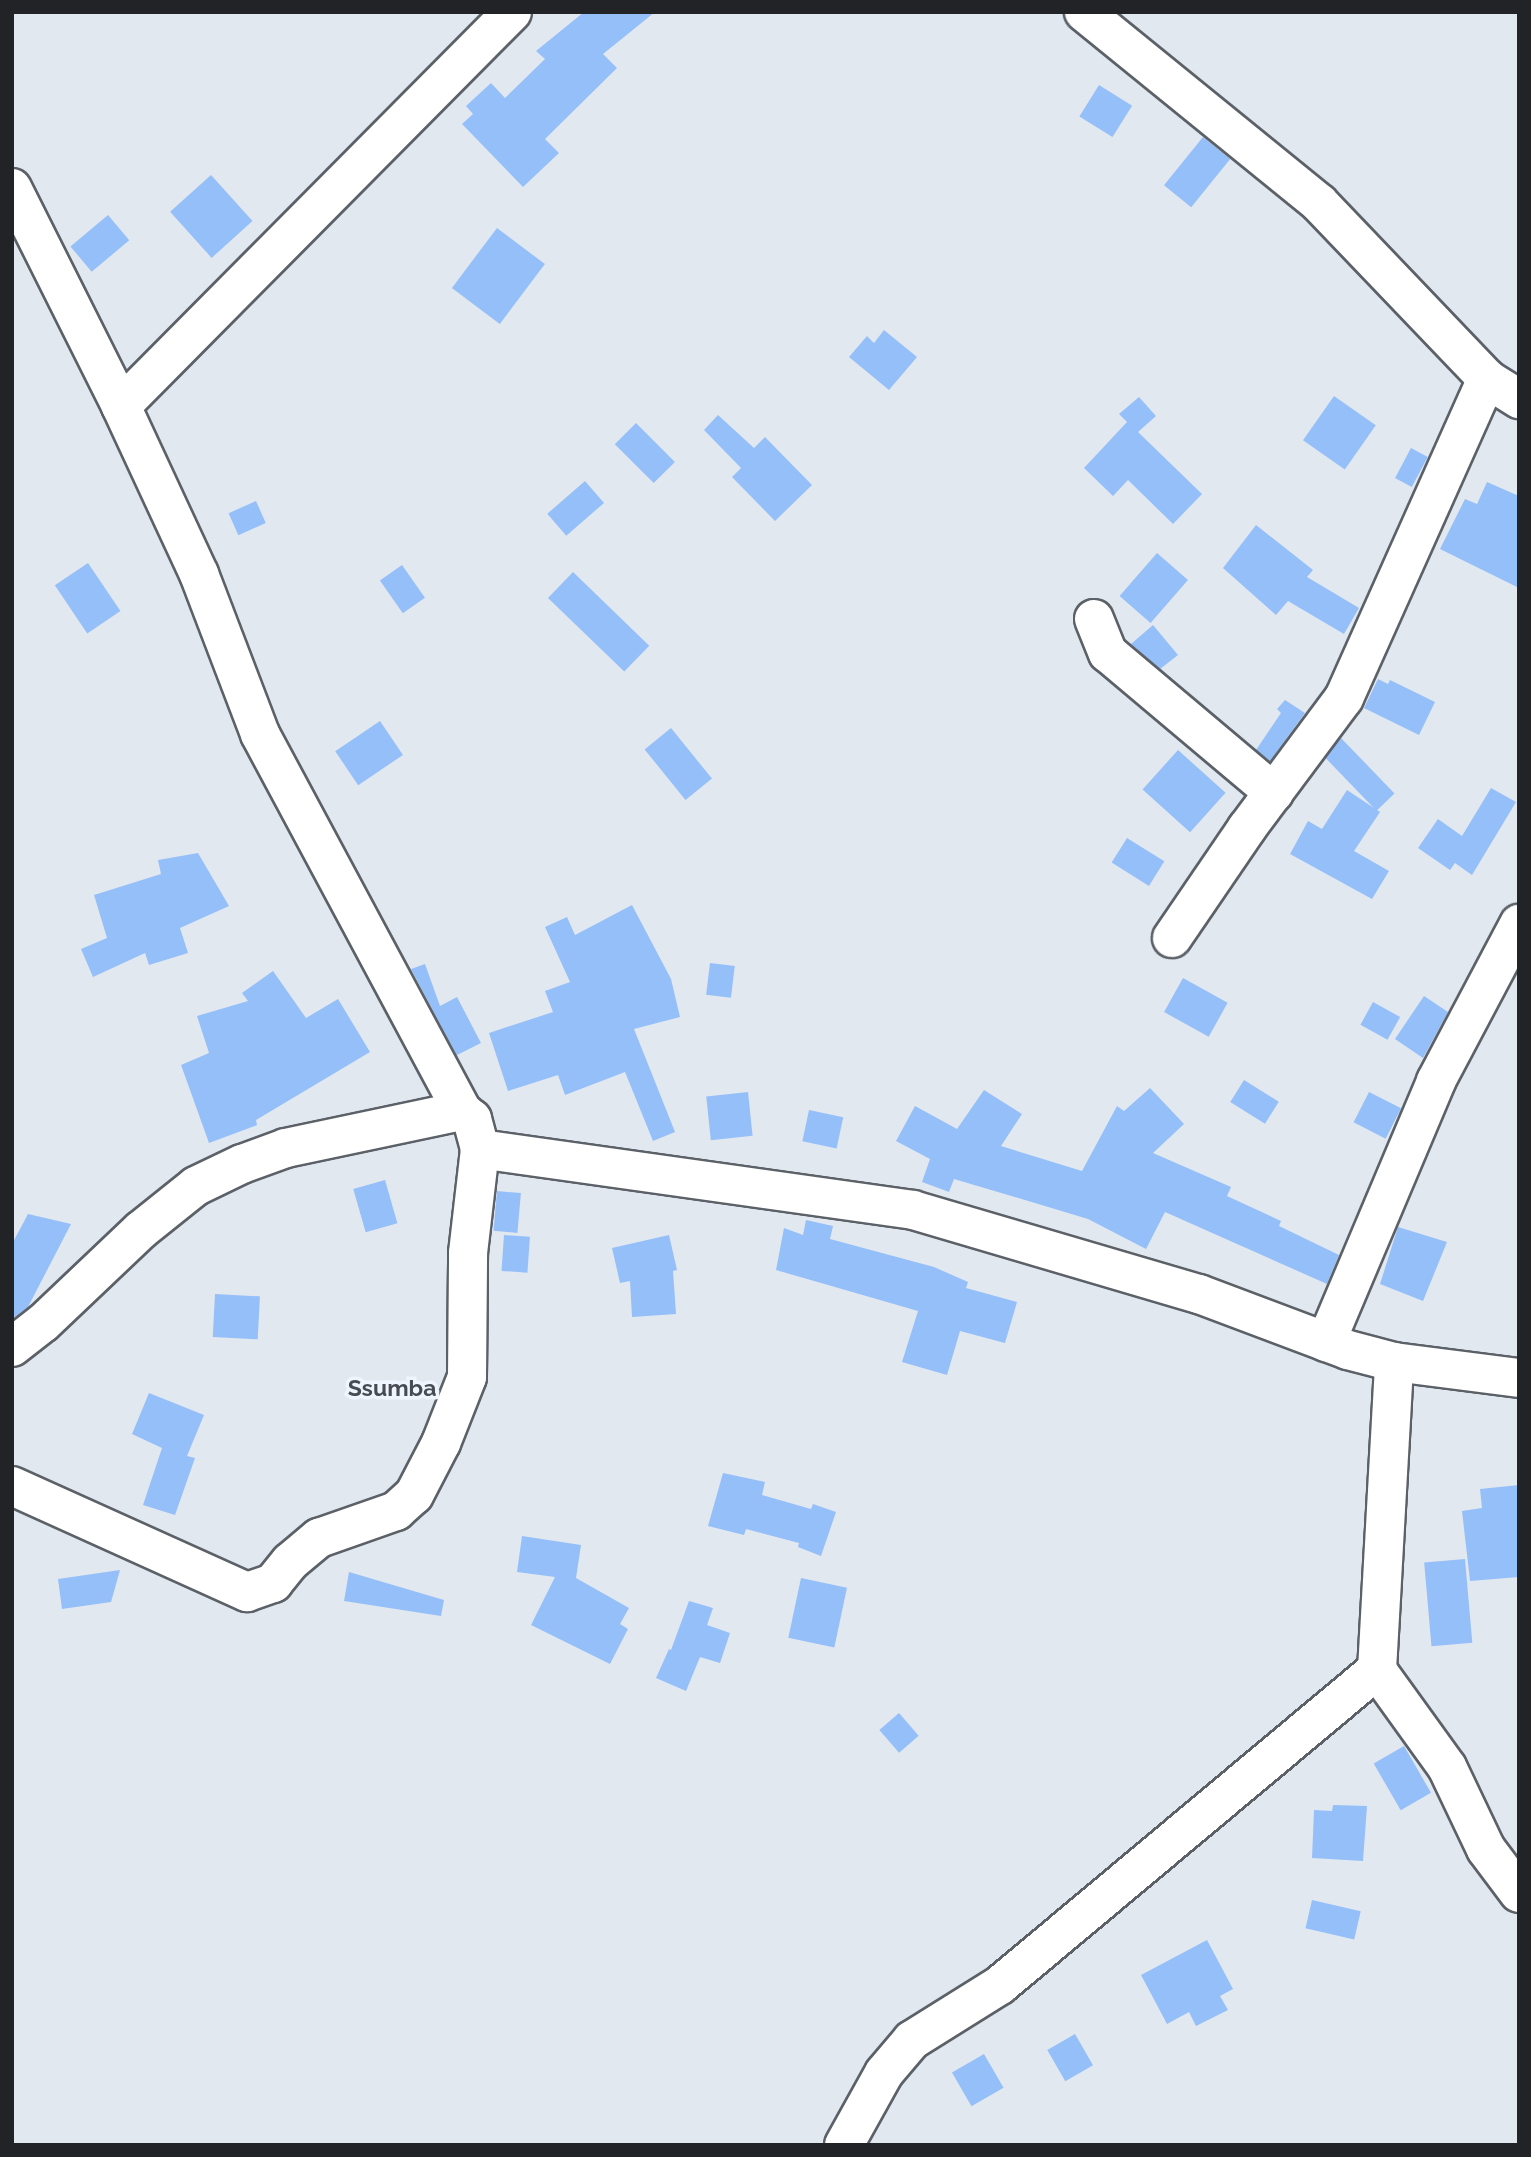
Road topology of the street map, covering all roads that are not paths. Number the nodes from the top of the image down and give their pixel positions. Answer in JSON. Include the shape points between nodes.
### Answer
{"nodes":[{"id":1,"x":512,"y":12,"type":"edge"},
{"id":2,"x":1084,"y":12,"type":"edge"},
{"id":3,"x":12,"y":188,"type":"edge"},
{"id":4,"x":1487,"y":379,"type":"junction"},
{"id":5,"x":1519,"y":399,"type":"edge"},
{"id":6,"x":121,"y":406,"type":"junction"},
{"id":7,"x":1094,"y":619,"type":"dead end"},
{"id":8,"x":1274,"y":793,"type":"junction"},
{"id":9,"x":1519,"y":924,"type":"edge"},
{"id":10,"x":1172,"y":938,"type":"dead end"},
{"id":11,"x":461,"y":1111,"type":"junction"},
{"id":12,"x":480,"y":1149,"type":"junction"},
{"id":13,"x":1326,"y":1342,"type":"junction"},
{"id":14,"x":12,"y":1347,"type":"edge"},
{"id":15,"x":1394,"y":1362,"type":"junction"},
{"id":16,"x":1519,"y":1378,"type":"edge"},
{"id":17,"x":12,"y":1486,"type":"edge"},
{"id":18,"x":1377,"y":1670,"type":"junction"},
{"id":19,"x":1519,"y":1893,"type":"edge"},
{"id":20,"x":844,"y":2145,"type":"edge"}],
"edges":[{"from":1,"to":6,"type":"street"},
{"from":2,"to":4,"type":"street","via":[[1319,203]]},
{"from":3,"to":6,"type":"street"},
{"from":4,"to":5,"type":"street"},
{"from":4,"to":8,"type":"street","via":[[1344,698]]},
{"from":6,"to":11,"type":"street","via":[[199,574],[260,734]]},
{"from":7,"to":8,"type":"street","via":[[1108,653]]},
{"from":8,"to":10,"type":"street"},
{"from":9,"to":13,"type":"street","via":[[1436,1082]]},
{"from":11,"to":12,"type":"street","via":[[472,1119]]},
{"from":11,"to":14,"type":"street","via":[[286,1148],[197,1186],[141,1230]]},
{"from":12,"to":13,"type":"street","via":[[913,1210],[1199,1294]]},
{"from":12,"to":17,"type":"street","via":[[468,1253],[467,1377],[414,1495],[396,1511],[319,1538],[273,1583],[247,1592]]},
{"from":13,"to":15,"type":"street"},
{"from":15,"to":16,"type":"street"},
{"from":15,"to":18,"type":"street"},
{"from":18,"to":19,"type":"street","via":[[1447,1767],[1486,1849]]},
{"from":18,"to":20,"type":"street","via":[[1000,1985],[912,2040],[884,2074]]}]}
